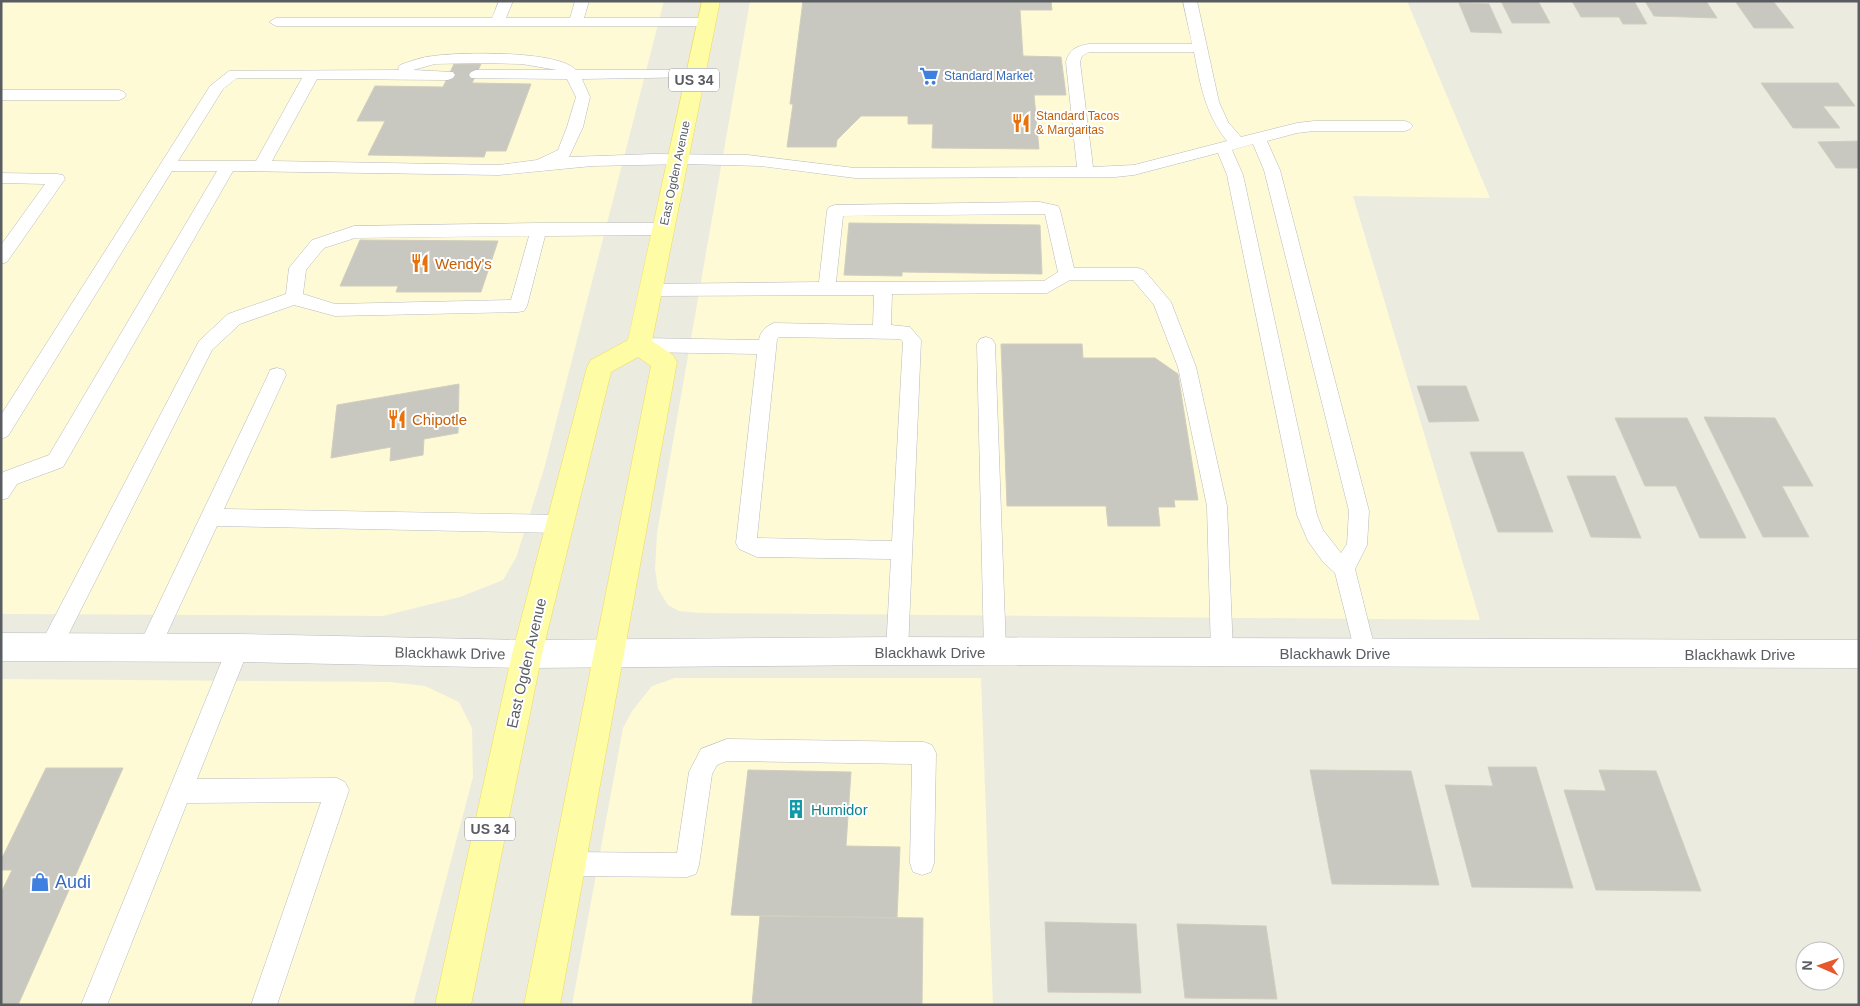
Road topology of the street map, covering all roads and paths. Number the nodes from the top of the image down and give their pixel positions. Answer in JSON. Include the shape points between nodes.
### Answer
{"nodes":[{"id":1,"x":506,"y":1,"type":"edge"},
{"id":2,"x":582,"y":1,"type":"edge"},
{"id":3,"x":711,"y":1,"type":"edge"},
{"id":4,"x":1190,"y":1,"type":"edge"},
{"id":5,"x":276,"y":22,"type":"dead end"},
{"id":6,"x":497,"y":22,"type":"junction"},
{"id":7,"x":576,"y":22,"type":"junction"},
{"id":8,"x":706,"y":22,"type":"junction"},
{"id":9,"x":1200,"y":48,"type":"junction"},
{"id":10,"x":312,"y":74,"type":"junction"},
{"id":11,"x":378,"y":74,"type":"junction"},
{"id":12,"x":571,"y":74,"type":"junction"},
{"id":13,"x":695,"y":74,"type":"junction"},
{"id":14,"x":448,"y":75,"type":"dead end"},
{"id":15,"x":476,"y":75,"type":"dead end"},
{"id":16,"x":1,"y":95,"type":"edge"},
{"id":17,"x":119,"y":95,"type":"dead end"},
{"id":18,"x":1405,"y":126,"type":"dead end"},
{"id":19,"x":1258,"y":138,"type":"junction"},
{"id":20,"x":1230,"y":145,"type":"junction"},
{"id":21,"x":678,"y":159,"type":"junction"},
{"id":22,"x":538,"y":163,"type":"junction"},
{"id":23,"x":167,"y":166,"type":"junction"},
{"id":24,"x":228,"y":166,"type":"junction"},
{"id":25,"x":262,"y":166,"type":"junction"},
{"id":26,"x":1086,"y":172,"type":"junction"},
{"id":27,"x":1,"y":178,"type":"edge"},
{"id":28,"x":539,"y":229,"type":"junction"},
{"id":29,"x":663,"y":229,"type":"junction"},
{"id":30,"x":1,"y":258,"type":"edge"},
{"id":31,"x":1067,"y":274,"type":"junction"},
{"id":32,"x":827,"y":288,"type":"junction"},
{"id":33,"x":883,"y":288,"type":"junction"},
{"id":34,"x":649,"y":290,"type":"junction"},
{"id":35,"x":294,"y":298,"type":"junction"},
{"id":36,"x":882,"y":332,"type":"junction"},
{"id":37,"x":986,"y":344,"type":"dead end"},
{"id":38,"x":639,"y":345,"type":"junction"},
{"id":39,"x":767,"y":347,"type":"junction"},
{"id":40,"x":277,"y":375,"type":"dead end"},
{"id":41,"x":1,"y":431,"type":"edge"},
{"id":42,"x":4,"y":481,"type":"edge"},
{"id":43,"x":211,"y":517,"type":"junction"},
{"id":44,"x":560,"y":524,"type":"junction"},
{"id":45,"x":901,"y":550,"type":"junction"},
{"id":46,"x":1344,"y":568,"type":"junction"},
{"id":47,"x":1,"y":647,"type":"edge"},
{"id":48,"x":50,"y":648,"type":"junction"},
{"id":49,"x":149,"y":648,"type":"junction"},
{"id":50,"x":238,"y":648,"type":"junction"},
{"id":51,"x":897,"y":651,"type":"junction"},
{"id":52,"x":995,"y":652,"type":"junction"},
{"id":53,"x":1222,"y":652,"type":"junction"},
{"id":54,"x":609,"y":653,"type":"junction"},
{"id":55,"x":1365,"y":653,"type":"junction"},
{"id":56,"x":527,"y":654,"type":"junction"},
{"id":57,"x":1859,"y":654,"type":"edge"},
{"id":58,"x":181,"y":792,"type":"junction"},
{"id":59,"x":568,"y":864,"type":"junction"},
{"id":60,"x":922,"y":864,"type":"dead end"},
{"id":61,"x":94,"y":1005,"type":"edge"},
{"id":62,"x":264,"y":1005,"type":"edge"},
{"id":63,"x":453,"y":1005,"type":"edge"},
{"id":64,"x":542,"y":1005,"type":"edge"}],
"edges":[{"from":1,"to":6,"type":"lane"},
{"from":2,"to":7,"type":"lane"},
{"from":3,"to":8,"type":"main road","name":"East Ogden Avenue","number":"US 34"},
{"from":4,"to":9,"type":"lane"},
{"from":5,"to":6,"type":"lane"},
{"from":6,"to":7,"type":"lane"},
{"from":7,"to":8,"type":"lane"},
{"from":8,"to":13,"type":"main road","name":"East Ogden Avenue","number":"US 34"},
{"from":9,"to":20,"type":"lane","via":[[1212,102]]},
{"from":9,"to":26,"type":"lane","via":[[1089,48],[1074,54]]},
{"from":10,"to":11,"type":"lane"},
{"from":10,"to":23,"type":"lane","via":[[234,74],[217,86]]},
{"from":10,"to":25,"type":"lane"},
{"from":11,"to":12,"type":"lane","via":[[434,60],[473,59],[534,60],[564,67]]},
{"from":11,"to":14,"type":"lane"},
{"from":12,"to":13,"type":"lane"},
{"from":12,"to":15,"type":"lane"},
{"from":12,"to":22,"type":"lane","via":[[583,97],[575,127],[564,153]]},
{"from":13,"to":21,"type":"main road","name":"East Ogden Avenue","number":"US 34"},
{"from":16,"to":17,"type":"lane"},
{"from":18,"to":19,"type":"lane","via":[[1314,126]]},
{"from":19,"to":20,"type":"lane"},
{"from":19,"to":46,"type":"lane","via":[[1272,170],[1359,511],[1357,545]]},
{"from":20,"to":26,"type":"lane","via":[[1134,170]]},
{"from":20,"to":46,"type":"lane","via":[[1307,515],[1315,535],[1330,556]]},
{"from":21,"to":22,"type":"lane"},
{"from":21,"to":26,"type":"lane","via":[[766,160],[824,171],[856,173]]},
{"from":21,"to":29,"type":"main road","name":"East Ogden Avenue","number":"US 34"},
{"from":22,"to":25,"type":"lane","via":[[499,170]]},
{"from":23,"to":24,"type":"lane"},
{"from":23,"to":41,"type":"lane"},
{"from":24,"to":25,"type":"lane"},
{"from":24,"to":42,"type":"lane","via":[[56,461]]},
{"from":27,"to":30,"type":"lane","via":[[57,179]]},
{"from":28,"to":29,"type":"lane"},
{"from":28,"to":35,"type":"lane","via":[[354,232],[318,244],[298,268]]},
{"from":28,"to":35,"type":"lane","via":[[518,306],[335,310]]},
{"from":29,"to":34,"type":"main road","name":"East Ogden Avenue","number":"US 34"},
{"from":31,"to":32,"type":"lane","via":[[1052,210],[835,210]]},
{"from":31,"to":33,"type":"lane","via":[[1047,287]]},
{"from":31,"to":53,"type":"lane","via":[[1138,274],[1162,302],[1187,367],[1217,506]]},
{"from":32,"to":33,"type":"lane"},
{"from":32,"to":34,"type":"lane"},
{"from":33,"to":36,"type":"lane"},
{"from":34,"to":38,"type":"main road","name":"East Ogden Avenue","number":"US 34"},
{"from":35,"to":48,"type":"lane","via":[[234,319],[205,346]]},
{"from":36,"to":39,"type":"lane","via":[[774,330],[768,337]]},
{"from":36,"to":45,"type":"lane","via":[[904,332],[912,340]]},
{"from":37,"to":52,"type":"lane"},
{"from":38,"to":39,"type":"lane"},
{"from":38,"to":44,"type":"main road","name":"East Ogden Avenue","number":"US 34","via":[[600,367]]},
{"from":38,"to":54,"type":"main road","via":[[664,362]]},
{"from":39,"to":45,"type":"lane","via":[[746,542],[757,548]]},
{"from":40,"to":43,"type":"lane"},
{"from":43,"to":44,"type":"lane"},
{"from":43,"to":49,"type":"lane"},
{"from":44,"to":56,"type":"main road","name":"East Ogden Avenue","number":"US 34"},
{"from":45,"to":51,"type":"lane"},
{"from":46,"to":55,"type":"lane"},
{"from":47,"to":48,"type":"street","name":"Blackhawk Drive"},
{"from":48,"to":49,"type":"street","name":"Blackhawk Drive"},
{"from":49,"to":50,"type":"street","name":"Blackhawk Drive"},
{"from":50,"to":56,"type":"street","name":"Blackhawk Drive"},
{"from":50,"to":58,"type":"lane"},
{"from":51,"to":52,"type":"street","name":"Blackhawk Drive"},
{"from":51,"to":54,"type":"street","name":"Blackhawk Drive"},
{"from":52,"to":53,"type":"street","name":"Blackhawk Drive"},
{"from":53,"to":55,"type":"street","name":"Blackhawk Drive"},
{"from":54,"to":56,"type":"street","name":"Blackhawk Drive"},
{"from":54,"to":59,"type":"main road"},
{"from":55,"to":57,"type":"street","name":"Blackhawk Drive"},
{"from":56,"to":63,"type":"main road","name":"East Ogden Avenue","number":"US 34"},
{"from":58,"to":61,"type":"lane"},
{"from":58,"to":62,"type":"lane","via":[[337,790]]},
{"from":59,"to":60,"type":"lane","via":[[688,865],[701,772],[709,757],[727,750],[924,753]]},
{"from":59,"to":64,"type":"main road"}]}
